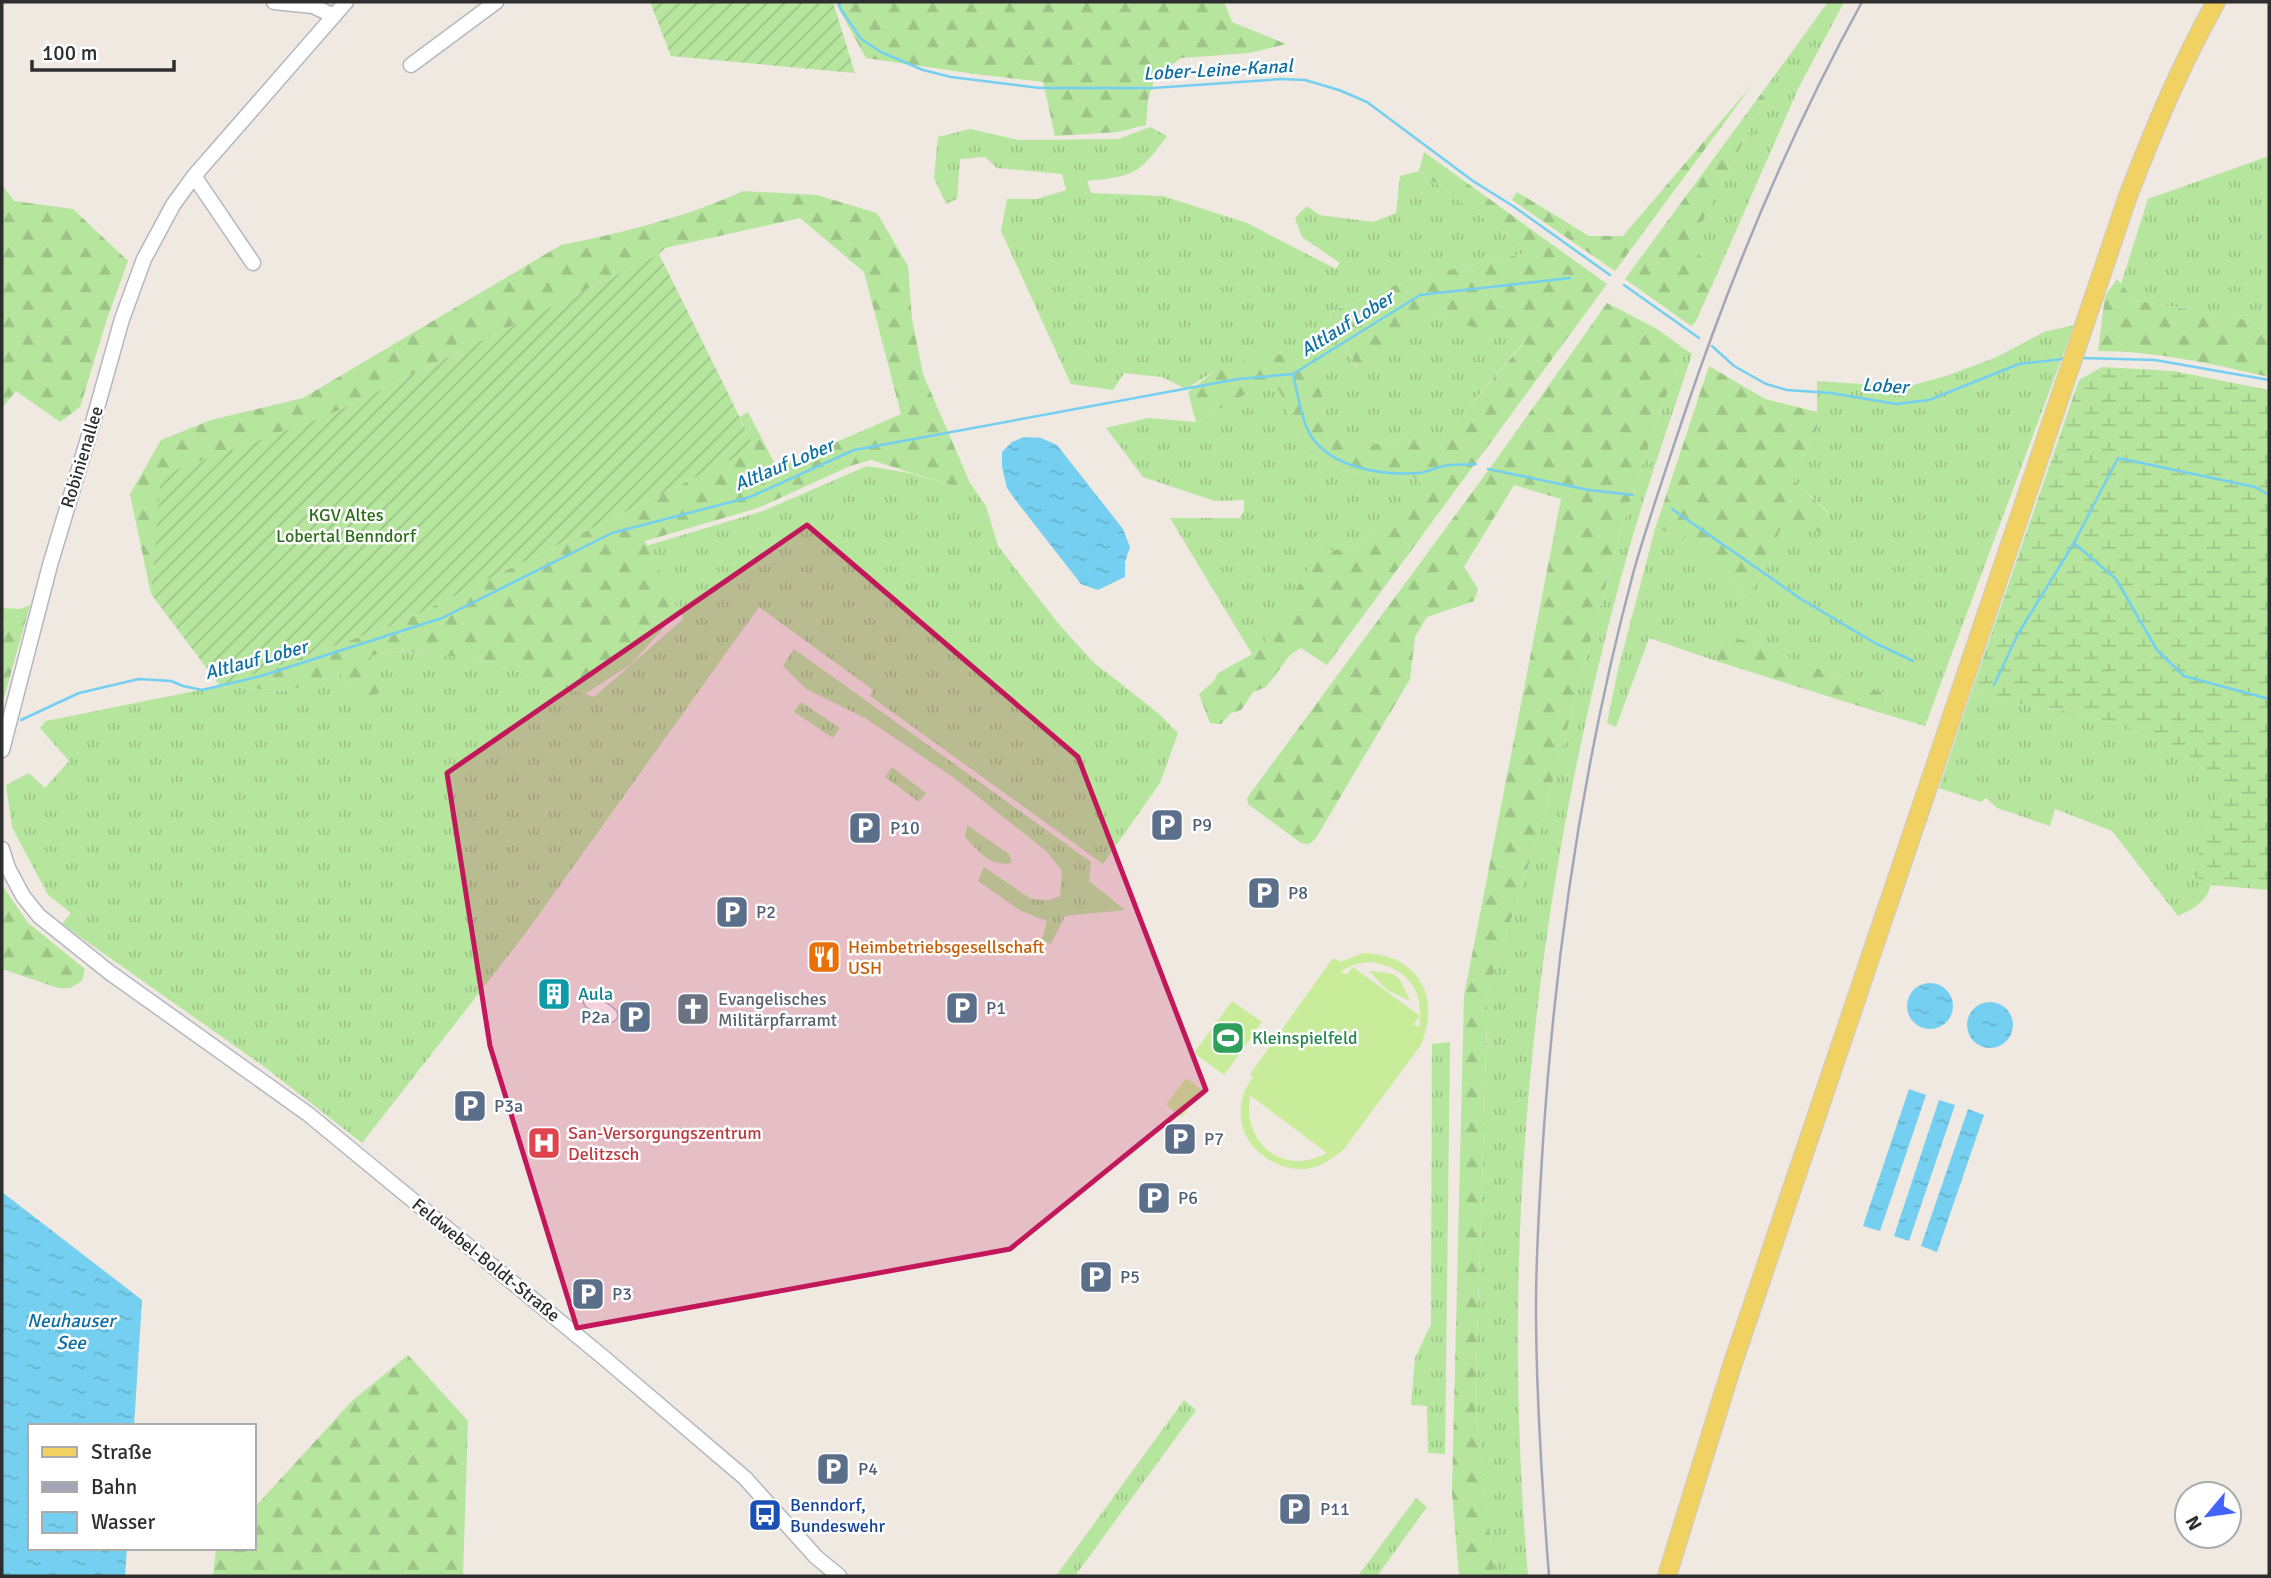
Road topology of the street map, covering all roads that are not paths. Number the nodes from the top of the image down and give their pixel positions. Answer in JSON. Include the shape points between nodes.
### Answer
{"nodes":[{"id":1,"x":274,"y":2,"type":"edge"},
{"id":2,"x":346,"y":2,"type":"edge"},
{"id":3,"x":496,"y":2,"type":"edge"},
{"id":4,"x":2217,"y":2,"type":"edge"},
{"id":5,"x":334,"y":16,"type":"junction"},
{"id":6,"x":411,"y":65,"type":"dead end"},
{"id":7,"x":194,"y":176,"type":"junction"},
{"id":8,"x":253,"y":263,"type":"dead end"},
{"id":9,"x":2,"y":750,"type":"edge"},
{"id":10,"x":2,"y":849,"type":"edge"},
{"id":11,"x":591,"y":1001,"type":"dead end"},
{"id":12,"x":610,"y":1016,"type":"dead end"},
{"id":13,"x":839,"y":1576,"type":"edge"},
{"id":14,"x":1667,"y":1576,"type":"edge"}],
"edges":[{"from":1,"to":5,"type":"street","via":[[313,6]]},
{"from":2,"to":5,"type":"street","name":"Robinienallee"},
{"from":3,"to":6,"type":"street"},
{"from":4,"to":14,"type":"main road","via":[[2182,65],[2128,196],[1735,1356]]},
{"from":5,"to":7,"type":"street","name":"Robinienallee"},
{"from":7,"to":8,"type":"street"},
{"from":7,"to":9,"type":"street","name":"Robinienallee","via":[[144,260],[122,319]]},
{"from":10,"to":13,"type":"street","name":"Feldwebel-Boldt-Straße","via":[[18,887],[39,916],[109,972],[308,1114],[603,1357],[745,1478]]},
{"from":11,"to":12,"type":"street"}]}
